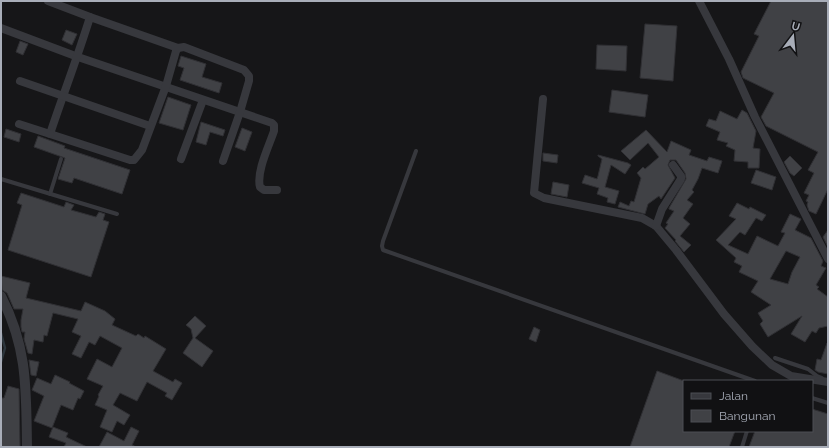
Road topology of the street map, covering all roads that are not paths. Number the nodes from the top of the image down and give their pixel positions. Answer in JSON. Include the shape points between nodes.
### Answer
{"nodes":[{"id":1,"x":48,"y":1,"type":"edge"},
{"id":2,"x":699,"y":1,"type":"edge"},
{"id":3,"x":90,"y":17,"type":"junction"},
{"id":4,"x":1,"y":28,"type":"edge"},
{"id":5,"x":178,"y":48,"type":"junction"},
{"id":6,"x":78,"y":57,"type":"junction"},
{"id":7,"x":20,"y":81,"type":"dead end"},
{"id":8,"x":166,"y":86,"type":"junction"},
{"id":9,"x":63,"y":95,"type":"junction"},
{"id":10,"x":543,"y":99,"type":"dead end"},
{"id":11,"x":203,"y":100,"type":"junction"},
{"id":12,"x":240,"y":112,"type":"junction"},
{"id":13,"x":19,"y":124,"type":"dead end"},
{"id":14,"x":150,"y":126,"type":"junction"},
{"id":15,"x":50,"y":134,"type":"junction"},
{"id":16,"x":416,"y":151,"type":"dead end"},
{"id":17,"x":61,"y":159,"type":"dead end"},
{"id":18,"x":182,"y":159,"type":"dead end"},
{"id":19,"x":223,"y":161,"type":"dead end"},
{"id":20,"x":673,"y":165,"type":"dead end"},
{"id":21,"x":1,"y":179,"type":"edge"},
{"id":22,"x":277,"y":190,"type":"dead end"},
{"id":23,"x":50,"y":194,"type":"junction"},
{"id":24,"x":118,"y":214,"type":"dead end"},
{"id":25,"x":656,"y":226,"type":"junction"},
{"id":26,"x":828,"y":259,"type":"edge"},
{"id":27,"x":1,"y":296,"type":"edge"},
{"id":28,"x":775,"y":358,"type":"dead end"},
{"id":29,"x":828,"y":378,"type":"edge"},
{"id":30,"x":752,"y":380,"type":"edge"},
{"id":31,"x":828,"y":382,"type":"edge"},
{"id":32,"x":813,"y":398,"type":"edge"},
{"id":33,"x":828,"y":403,"type":"edge"},
{"id":34,"x":747,"y":432,"type":"edge"},
{"id":35,"x":27,"y":447,"type":"edge"},
{"id":36,"x":742,"y":447,"type":"edge"}],
"edges":[{"from":1,"to":3,"type":"street"},
{"from":2,"to":26,"type":"street"},
{"from":3,"to":5,"type":"street"},
{"from":3,"to":6,"type":"street"},
{"from":4,"to":6,"type":"street"},
{"from":5,"to":8,"type":"street"},
{"from":5,"to":12,"type":"street","via":[[184,47],[247,72],[249,81]]},
{"from":6,"to":8,"type":"street"},
{"from":6,"to":9,"type":"street"},
{"from":7,"to":9,"type":"street"},
{"from":8,"to":11,"type":"street"},
{"from":8,"to":14,"type":"street"},
{"from":9,"to":14,"type":"street"},
{"from":9,"to":15,"type":"street"},
{"from":10,"to":25,"type":"street","via":[[534,193],[544,198],[642,218]]},
{"from":11,"to":12,"type":"street"},
{"from":11,"to":18,"type":"street"},
{"from":12,"to":19,"type":"street"},
{"from":12,"to":22,"type":"street","via":[[274,125],[259,174],[259,183],[264,190]]},
{"from":13,"to":15,"type":"street"},
{"from":14,"to":15,"type":"street","via":[[142,150],[133,160]]},
{"from":16,"to":30,"type":"lane","via":[[383,241],[383,250]]},
{"from":17,"to":23,"type":"lane"},
{"from":20,"to":25,"type":"street","via":[[682,176],[662,209]]},
{"from":21,"to":23,"type":"lane"},
{"from":23,"to":24,"type":"lane"},
{"from":25,"to":31,"type":"street","via":[[724,314],[762,356],[791,376]]},
{"from":27,"to":35,"type":"street","via":[[13,323],[22,354],[26,388]]},
{"from":28,"to":29,"type":"lane","via":[[808,369],[816,376]]},
{"from":32,"to":33,"type":"lane"},
{"from":34,"to":36,"type":"lane"}]}
